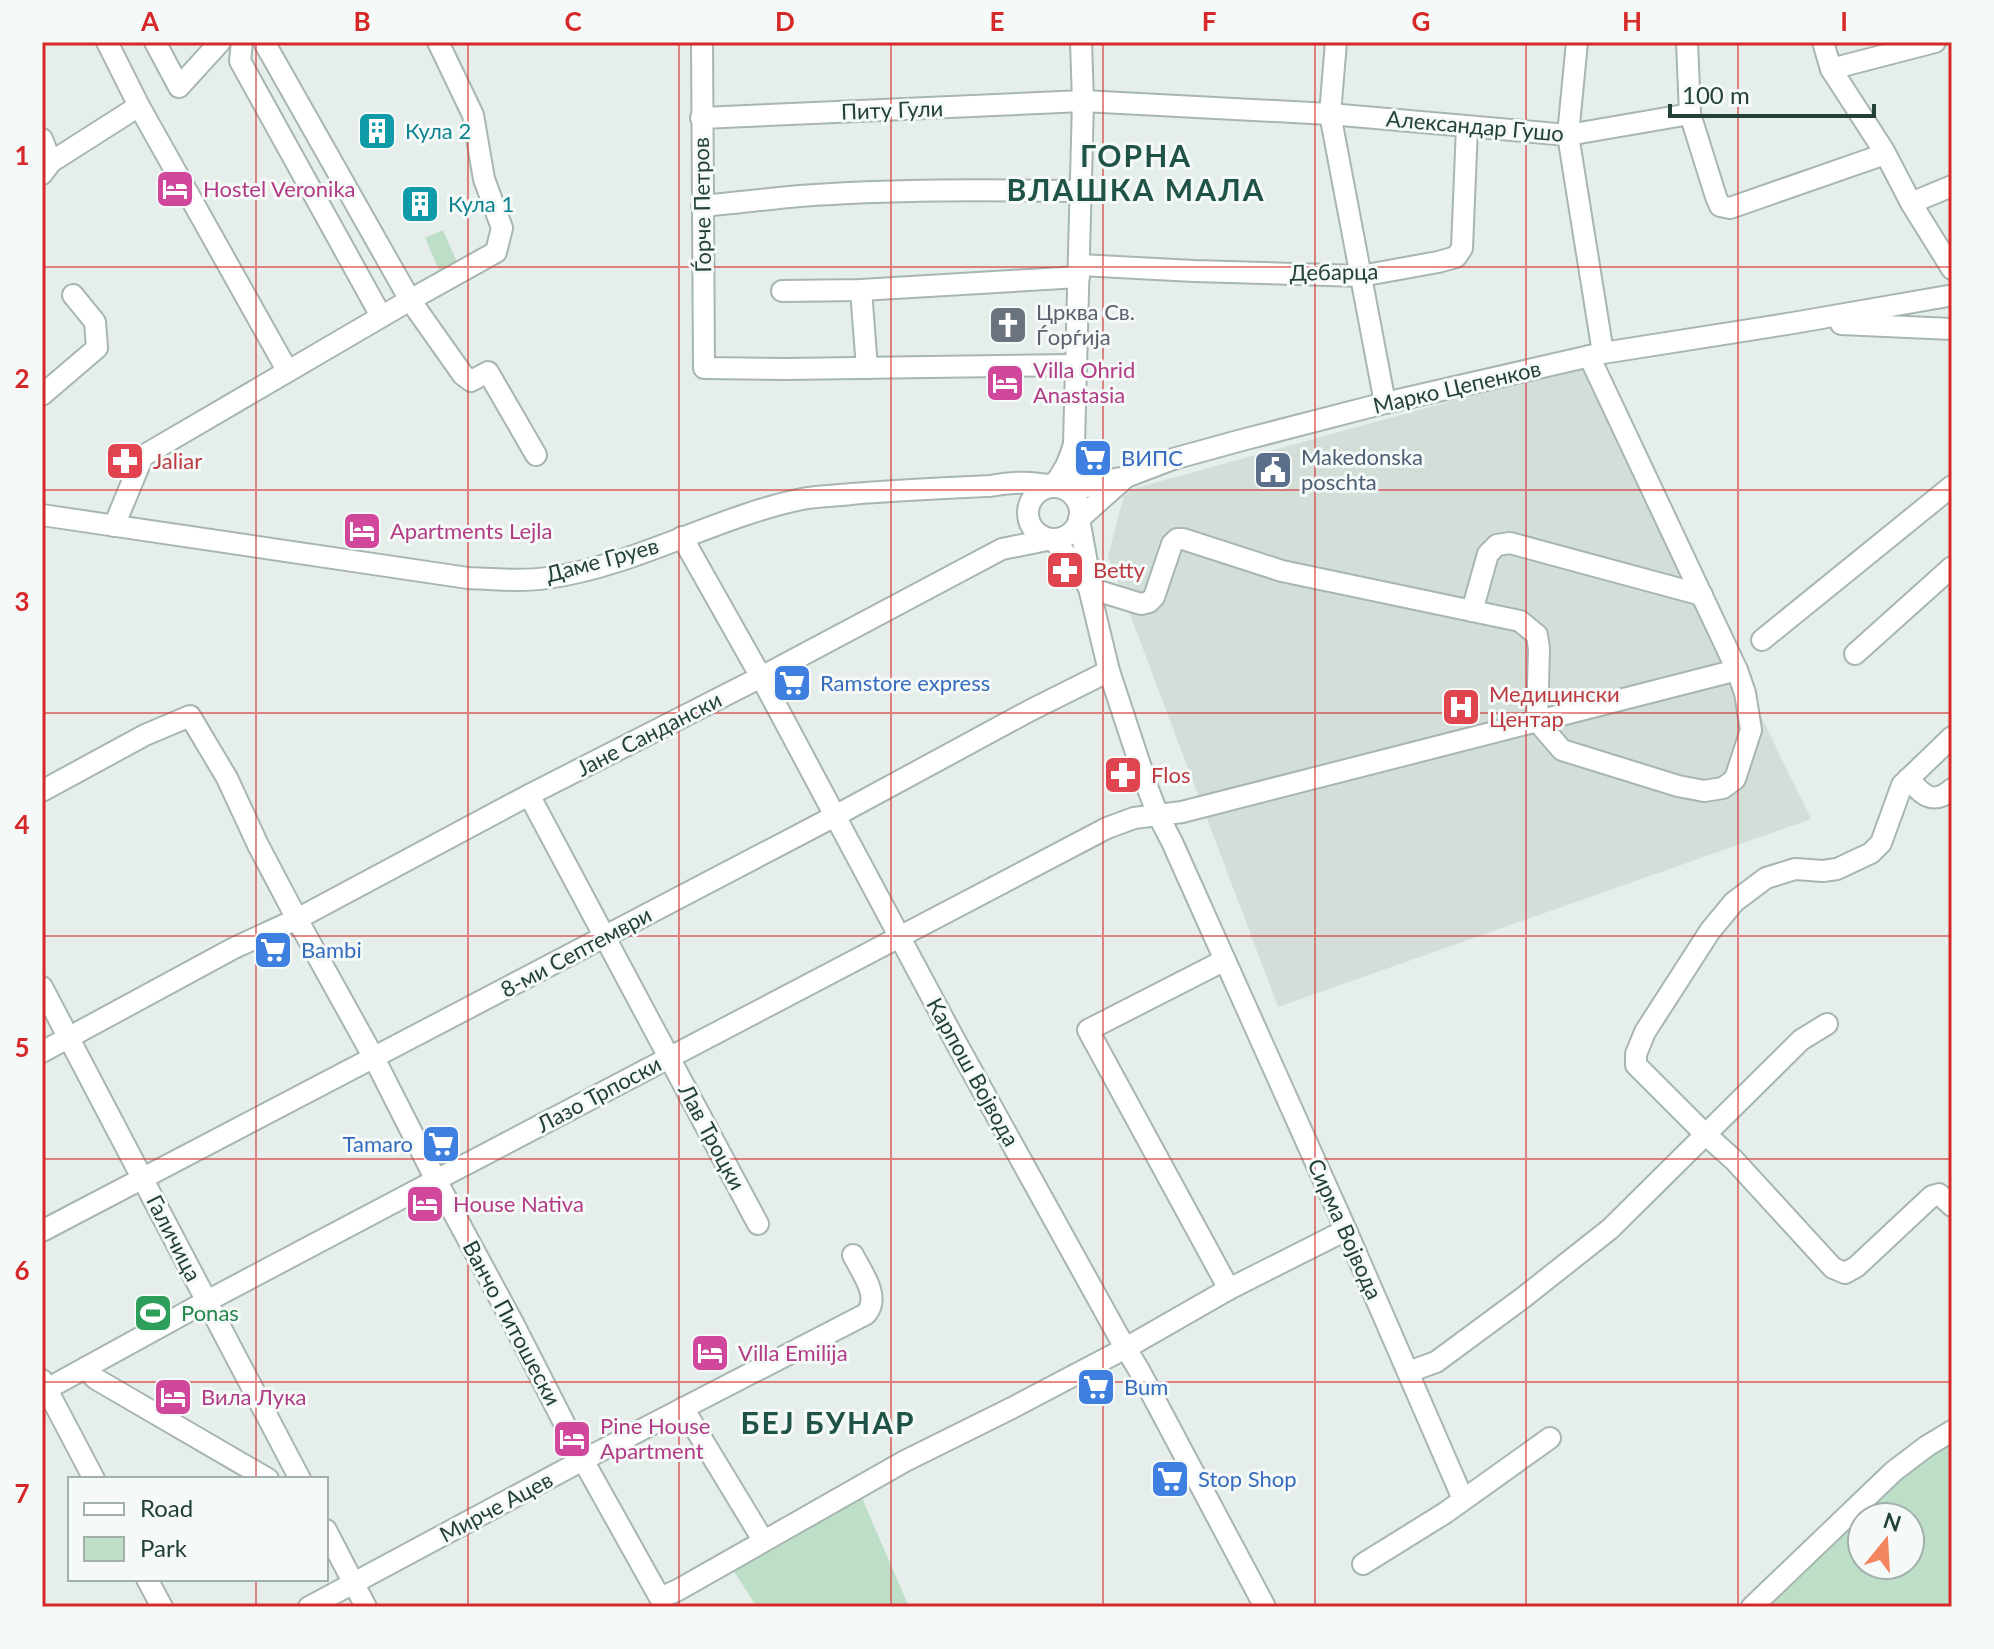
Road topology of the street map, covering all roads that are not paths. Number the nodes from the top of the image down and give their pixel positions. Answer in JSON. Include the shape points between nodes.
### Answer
{"nodes":[{"id":1,"x":107,"y":42,"type":"edge"},
{"id":2,"x":155,"y":42,"type":"edge"},
{"id":3,"x":220,"y":42,"type":"edge"},
{"id":4,"x":242,"y":42,"type":"edge"},
{"id":5,"x":264,"y":42,"type":"edge"},
{"id":6,"x":438,"y":42,"type":"edge"},
{"id":7,"x":702,"y":42,"type":"edge"},
{"id":8,"x":1081,"y":42,"type":"edge"},
{"id":9,"x":1336,"y":42,"type":"edge"},
{"id":10,"x":1577,"y":42,"type":"edge"},
{"id":11,"x":1687,"y":42,"type":"edge"},
{"id":12,"x":1823,"y":42,"type":"edge"},
{"id":13,"x":1935,"y":42,"type":"edge"},
{"id":14,"x":1831,"y":69,"type":"junction"},
{"id":15,"x":1083,"y":101,"type":"junction"},
{"id":16,"x":139,"y":106,"type":"junction"},
{"id":17,"x":1330,"y":114,"type":"junction"},
{"id":18,"x":1690,"y":114,"type":"junction"},
{"id":19,"x":701,"y":118,"type":"junction"},
{"id":20,"x":1467,"y":127,"type":"junction"},
{"id":21,"x":1568,"y":135,"type":"junction"},
{"id":22,"x":42,"y":139,"type":"edge"},
{"id":23,"x":1885,"y":154,"type":"junction"},
{"id":24,"x":46,"y":168,"type":"edge"},
{"id":25,"x":1952,"y":186,"type":"edge"},
{"id":26,"x":1081,"y":191,"type":"junction"},
{"id":27,"x":1911,"y":203,"type":"junction"},
{"id":28,"x":702,"y":206,"type":"junction"},
{"id":29,"x":1952,"y":269,"type":"edge"},
{"id":30,"x":1079,"y":271,"type":"junction"},
{"id":31,"x":1361,"y":276,"type":"junction"},
{"id":32,"x":861,"y":290,"type":"junction"},
{"id":33,"x":782,"y":291,"type":"dead end"},
{"id":34,"x":1950,"y":294,"type":"edge"},
{"id":35,"x":73,"y":295,"type":"dead end"},
{"id":36,"x":410,"y":300,"type":"junction"},
{"id":37,"x":381,"y":316,"type":"junction"},
{"id":38,"x":1793,"y":323,"type":"junction"},
{"id":39,"x":1952,"y":327,"type":"edge"},
{"id":40,"x":1596,"y":355,"type":"junction"},
{"id":41,"x":1075,"y":365,"type":"junction"},
{"id":42,"x":867,"y":368,"type":"junction"},
{"id":43,"x":287,"y":370,"type":"junction"},
{"id":44,"x":42,"y":395,"type":"edge"},
{"id":45,"x":1385,"y":403,"type":"junction"},
{"id":46,"x":1076,"y":452,"type":"junction"},
{"id":47,"x":536,"y":455,"type":"dead end"},
{"id":48,"x":1126,"y":477,"type":"junction"},
{"id":49,"x":1104,"y":481,"type":"junction"},
{"id":50,"x":990,"y":486,"type":"junction"},
{"id":51,"x":1952,"y":486,"type":"edge"},
{"id":52,"x":1061,"y":489,"type":"junction"},
{"id":53,"x":42,"y":515,"type":"edge"},
{"id":54,"x":1028,"y":517,"type":"junction"},
{"id":55,"x":1079,"y":519,"type":"junction"},
{"id":56,"x":114,"y":526,"type":"junction"},
{"id":57,"x":682,"y":537,"type":"junction"},
{"id":58,"x":1052,"y":539,"type":"junction"},
{"id":59,"x":1002,"y":549,"type":"junction"},
{"id":60,"x":1952,"y":567,"type":"edge"},
{"id":61,"x":1089,"y":588,"type":"junction"},
{"id":62,"x":1702,"y":595,"type":"junction"},
{"id":63,"x":1472,"y":611,"type":"junction"},
{"id":64,"x":1762,"y":640,"type":"dead end"},
{"id":65,"x":1855,"y":654,"type":"dead end"},
{"id":66,"x":1737,"y":670,"type":"junction"},
{"id":67,"x":1109,"y":671,"type":"junction"},
{"id":68,"x":761,"y":677,"type":"junction"},
{"id":69,"x":1537,"y":721,"type":"junction"},
{"id":70,"x":1952,"y":737,"type":"edge"},
{"id":71,"x":1908,"y":779,"type":"junction"},
{"id":72,"x":1952,"y":789,"type":"edge"},
{"id":73,"x":42,"y":791,"type":"edge"},
{"id":74,"x":529,"y":795,"type":"junction"},
{"id":75,"x":1158,"y":815,"type":"junction"},
{"id":76,"x":835,"y":816,"type":"junction"},
{"id":77,"x":297,"y":919,"type":"junction"},
{"id":78,"x":899,"y":936,"type":"junction"},
{"id":79,"x":604,"y":937,"type":"junction"},
{"id":80,"x":1225,"y":960,"type":"junction"},
{"id":81,"x":42,"y":987,"type":"edge"},
{"id":82,"x":1827,"y":1024,"type":"dead end"},
{"id":83,"x":69,"y":1039,"type":"junction"},
{"id":84,"x":42,"y":1052,"type":"edge"},
{"id":85,"x":669,"y":1057,"type":"junction"},
{"id":86,"x":374,"y":1058,"type":"junction"},
{"id":87,"x":1705,"y":1134,"type":"junction"},
{"id":88,"x":143,"y":1179,"type":"junction"},
{"id":89,"x":436,"y":1180,"type":"junction"},
{"id":90,"x":1952,"y":1206,"type":"edge"},
{"id":91,"x":758,"y":1224,"type":"dead end"},
{"id":92,"x":1346,"y":1230,"type":"junction"},
{"id":93,"x":42,"y":1231,"type":"edge"},
{"id":94,"x":853,"y":1255,"type":"dead end"},
{"id":95,"x":1229,"y":1289,"type":"junction"},
{"id":96,"x":207,"y":1301,"type":"junction"},
{"id":97,"x":1126,"y":1348,"type":"junction"},
{"id":98,"x":85,"y":1368,"type":"junction"},
{"id":99,"x":1408,"y":1372,"type":"junction"},
{"id":100,"x":44,"y":1384,"type":"edge"},
{"id":101,"x":683,"y":1408,"type":"junction"},
{"id":102,"x":1952,"y":1431,"type":"edge"},
{"id":103,"x":1550,"y":1438,"type":"dead end"},
{"id":104,"x":583,"y":1460,"type":"junction"},
{"id":105,"x":93,"y":1477,"type":"edge"},
{"id":106,"x":265,"y":1477,"type":"edge"},
{"id":107,"x":299,"y":1477,"type":"edge"},
{"id":108,"x":1463,"y":1499,"type":"junction"},
{"id":109,"x":328,"y":1534,"type":"edge"},
{"id":110,"x":763,"y":1540,"type":"junction"},
{"id":111,"x":1363,"y":1564,"type":"dead end"},
{"id":112,"x":148,"y":1581,"type":"edge"},
{"id":113,"x":353,"y":1583,"type":"junction"},
{"id":114,"x":676,"y":1598,"type":"edge"},
{"id":115,"x":162,"y":1607,"type":"edge"},
{"id":116,"x":309,"y":1607,"type":"edge"},
{"id":117,"x":366,"y":1607,"type":"edge"},
{"id":118,"x":1265,"y":1607,"type":"edge"},
{"id":119,"x":1752,"y":1607,"type":"edge"}],
"edges":[{"from":1,"to":16,"type":"street"},
{"from":2,"to":3,"type":"street","via":[[179,87]]},
{"from":4,"to":37,"type":"street","via":[[240,61]]},
{"from":5,"to":36,"type":"street"},
{"from":6,"to":36,"type":"street","via":[[473,115],[484,179],[502,228],[496,252]]},
{"from":7,"to":19,"type":"street","name":"Ѓорче Петров"},
{"from":8,"to":15,"type":"street"},
{"from":9,"to":17,"type":"street"},
{"from":10,"to":21,"type":"street"},
{"from":11,"to":18,"type":"street"},
{"from":12,"to":14,"type":"street"},
{"from":13,"to":14,"type":"street"},
{"from":14,"to":23,"type":"street"},
{"from":15,"to":17,"type":"street","name":"Александар Гушо"},
{"from":15,"to":19,"type":"street","name":"Питу Гули"},
{"from":15,"to":26,"type":"street"},
{"from":16,"to":24,"type":"street"},
{"from":16,"to":43,"type":"street"},
{"from":17,"to":20,"type":"street","name":"Александар Гушо"},
{"from":17,"to":31,"type":"street"},
{"from":18,"to":21,"type":"street","name":"Александар Гушо"},
{"from":18,"to":23,"type":"street","via":[[1720,206],[1730,208]]},
{"from":19,"to":28,"type":"street","name":"Ѓорче Петров"},
{"from":20,"to":21,"type":"street","name":"Александар Гушо"},
{"from":20,"to":31,"type":"street","name":"Дебарца","via":[[1462,248],[1456,257]]},
{"from":21,"to":40,"type":"street"},
{"from":22,"to":24,"type":"street"},
{"from":23,"to":27,"type":"street"},
{"from":25,"to":27,"type":"street"},
{"from":26,"to":28,"type":"street","via":[[896,192]]},
{"from":26,"to":30,"type":"street"},
{"from":27,"to":29,"type":"street"},
{"from":28,"to":42,"type":"street","name":"Ѓорче Петров","via":[[704,368]]},
{"from":30,"to":31,"type":"street","name":"Дебарца"},
{"from":30,"to":32,"type":"street"},
{"from":30,"to":41,"type":"street"},
{"from":31,"to":45,"type":"street"},
{"from":32,"to":33,"type":"street"},
{"from":32,"to":42,"type":"street"},
{"from":34,"to":38,"type":"street"},
{"from":34,"to":39,"type":"street","via":[[1944,309]]},
{"from":35,"to":44,"type":"street","via":[[95,322],[97,348]]},
{"from":36,"to":37,"type":"street"},
{"from":36,"to":47,"type":"street","via":[[463,375],[471,381],[488,372]]},
{"from":37,"to":43,"type":"street"},
{"from":38,"to":39,"type":"street"},
{"from":38,"to":40,"type":"street","name":"Марко Цепенков"},
{"from":40,"to":45,"type":"street","name":"Марко Цепенков"},
{"from":40,"to":62,"type":"street"},
{"from":41,"to":42,"type":"street"},
{"from":41,"to":46,"type":"street"},
{"from":43,"to":56,"type":"street","via":[[143,456]]},
{"from":45,"to":48,"type":"street","name":"Марко Цепенков","via":[[1173,459]]},
{"from":46,"to":49,"type":"street"},
{"from":46,"to":52,"type":"street"},
{"from":48,"to":49,"type":"street"},
{"from":48,"to":55,"type":"street"},
{"from":49,"to":52,"type":"street"},
{"from":50,"to":52,"type":"street","name":"Даме Груев","via":[[1029,482]]},
{"from":50,"to":54,"type":"street","via":[[1008,493]]},
{"from":50,"to":57,"type":"street","name":"Даме Груев","via":[[803,499]]},
{"from":51,"to":64,"type":"street"},
{"from":52,"to":54,"type":"street","via":[[1036,493]]},
{"from":52,"to":55,"type":"street","via":[[1079,504]]},
{"from":53,"to":56,"type":"street","name":"Даме Груев"},
{"from":54,"to":58,"type":"street","via":[[1036,532]]},
{"from":54,"to":59,"type":"street","name":"Јане Сандански"},
{"from":55,"to":58,"type":"street","via":[[1066,536]]},
{"from":55,"to":61,"type":"street"},
{"from":56,"to":57,"type":"street","name":"Даме Груев","via":[[508,580],[583,570]]},
{"from":57,"to":68,"type":"street","name":"Карпош Војвода"},
{"from":58,"to":59,"type":"street","name":"Јане Сандански"},
{"from":58,"to":61,"type":"street"},
{"from":59,"to":68,"type":"street","name":"Јане Сандански"},
{"from":60,"to":65,"type":"street"},
{"from":61,"to":63,"type":"street","via":[[1149,602],[1172,544],[1183,539],[1282,571]]},
{"from":61,"to":67,"type":"street","name":"Сирма Војвода"},
{"from":62,"to":63,"type":"street","via":[[1510,543],[1497,545],[1488,554]]},
{"from":62,"to":66,"type":"street"},
{"from":63,"to":69,"type":"street","via":[[1520,621],[1537,635]]},
{"from":66,"to":69,"type":"street","name":"Лазо Трпоски"},
{"from":66,"to":69,"type":"street","via":[[1751,730],[1735,779],[1723,788],[1678,786],[1562,750]]},
{"from":67,"to":75,"type":"street","name":"Сирма Војвода"},
{"from":67,"to":76,"type":"street","name":"8-ми Септември"},
{"from":68,"to":74,"type":"street","name":"Јане Сандански"},
{"from":68,"to":76,"type":"street","name":"Карпош Војвода"},
{"from":69,"to":75,"type":"street","name":"Лазо Трпоски"},
{"from":70,"to":71,"type":"street"},
{"from":71,"to":72,"type":"street","via":[[1933,798]]},
{"from":71,"to":87,"type":"street","via":[[1881,843],[1871,853],[1837,869],[1795,869],[1766,878],[1734,902],[1645,1032],[1636,1065]]},
{"from":73,"to":77,"type":"street","via":[[190,716]]},
{"from":74,"to":77,"type":"street","name":"Јане Сандански"},
{"from":74,"to":79,"type":"street","name":"Лав Троцки"},
{"from":75,"to":78,"type":"street","name":"Лазо Трпоски","via":[[1107,828]]},
{"from":75,"to":80,"type":"street","name":"Сирма Војвода"},
{"from":76,"to":78,"type":"street","name":"Карпош Војвода"},
{"from":76,"to":79,"type":"street","name":"8-ми Септември"},
{"from":77,"to":83,"type":"street","name":"Јане Сандански"},
{"from":77,"to":86,"type":"street","name":"Ванчо Питошески"},
{"from":78,"to":85,"type":"street","name":"Лазо Трпоски"},
{"from":78,"to":97,"type":"street","name":"Карпош Војвода"},
{"from":79,"to":85,"type":"street","name":"Лав Троцки"},
{"from":79,"to":86,"type":"street","name":"8-ми Септември"},
{"from":80,"to":92,"type":"street","name":"Сирма Војвода"},
{"from":80,"to":95,"type":"street","via":[[1088,1030]]},
{"from":81,"to":83,"type":"street"},
{"from":82,"to":87,"type":"street","via":[[1801,1040]]},
{"from":83,"to":84,"type":"street","name":"Јане Сандански"},
{"from":83,"to":88,"type":"street","name":"Галичица"},
{"from":85,"to":89,"type":"street","name":"Лазо Трпоски"},
{"from":85,"to":91,"type":"street","name":"Лав Троцки"},
{"from":86,"to":88,"type":"street","name":"8-ми Септември"},
{"from":86,"to":89,"type":"street","name":"Ванчо Питошески"},
{"from":87,"to":90,"type":"street","via":[[1833,1268],[1845,1273],[1932,1196],[1939,1194]]},
{"from":87,"to":99,"type":"street","via":[[1610,1229],[1436,1362]]},
{"from":88,"to":93,"type":"street","name":"8-ми Септември"},
{"from":88,"to":96,"type":"street","name":"Галичица"},
{"from":89,"to":96,"type":"street","name":"Лазо Трпоски"},
{"from":89,"to":104,"type":"street","name":"Ванчо Питошески"},
{"from":92,"to":95,"type":"street"},
{"from":92,"to":99,"type":"street","name":"Сирма Војвода"},
{"from":94,"to":101,"type":"street","name":"Мирче Ацев","via":[[873,1298],[866,1314]]},
{"from":95,"to":97,"type":"street"},
{"from":96,"to":98,"type":"street","name":"Лазо Трпоски"},
{"from":96,"to":107,"type":"street","name":"Галичица"},
{"from":97,"to":110,"type":"street"},
{"from":97,"to":118,"type":"street","name":"Карпош Војвода"},
{"from":98,"to":100,"type":"street","name":"Лазо Трпоски"},
{"from":98,"to":106,"type":"street"},
{"from":99,"to":108,"type":"street","name":"Сирма Војвода"},
{"from":100,"to":105,"type":"street"},
{"from":101,"to":104,"type":"street","name":"Мирче Ацев"},
{"from":101,"to":110,"type":"street"},
{"from":102,"to":119,"type":"street","via":[[1894,1471]]},
{"from":103,"to":108,"type":"street"},
{"from":104,"to":113,"type":"street","name":"Мирче Ацев"},
{"from":104,"to":114,"type":"street","name":"Ванчо Питошески"},
{"from":108,"to":111,"type":"street"},
{"from":109,"to":113,"type":"street"},
{"from":110,"to":114,"type":"street"},
{"from":112,"to":115,"type":"street"},
{"from":113,"to":116,"type":"street","name":"Мирче Ацев"},
{"from":113,"to":117,"type":"street"}]}
